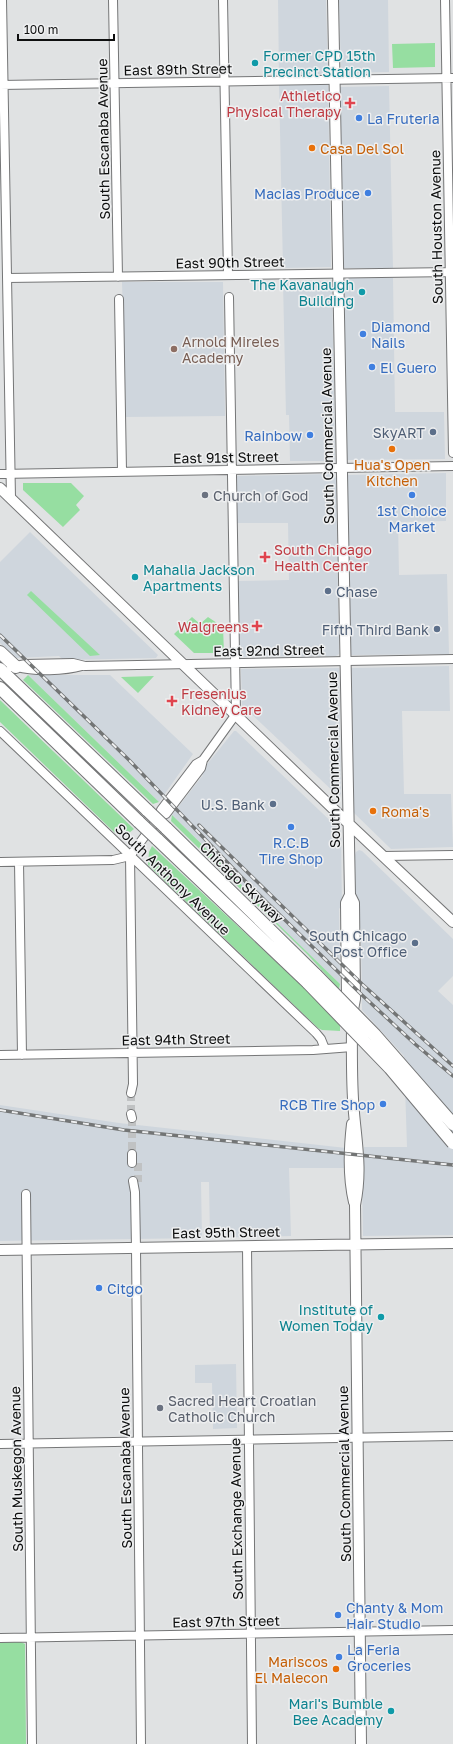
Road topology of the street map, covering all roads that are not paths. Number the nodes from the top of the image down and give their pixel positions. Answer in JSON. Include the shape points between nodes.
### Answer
{"nodes":[{"id":1,"x":2,"y":0,"type":"edge"},
{"id":2,"x":114,"y":0,"type":"edge"},
{"id":3,"x":223,"y":0,"type":"edge"},
{"id":4,"x":333,"y":0,"type":"edge"},
{"id":5,"x":445,"y":0,"type":"edge"},
{"id":6,"x":450,"y":78,"type":"edge"},
{"id":7,"x":334,"y":80,"type":"junction"},
{"id":8,"x":225,"y":82,"type":"junction"},
{"id":9,"x":115,"y":83,"type":"junction"},
{"id":10,"x":2,"y":85,"type":"edge"},
{"id":11,"x":451,"y":272,"type":"edge"},
{"id":12,"x":338,"y":274,"type":"junction"},
{"id":13,"x":228,"y":275,"type":"junction"},
{"id":14,"x":118,"y":277,"type":"junction"},
{"id":15,"x":7,"y":278,"type":"junction"},
{"id":16,"x":229,"y":297,"type":"dead end"},
{"id":17,"x":119,"y":299,"type":"dead end"},
{"id":18,"x":453,"y":453,"type":"edge"},
{"id":19,"x":453,"y":466,"type":"edge"},
{"id":20,"x":341,"y":467,"type":"junction"},
{"id":21,"x":232,"y":470,"type":"junction"},
{"id":22,"x":122,"y":471,"type":"junction"},
{"id":23,"x":10,"y":473,"type":"junction"},
{"id":24,"x":0,"y":474,"type":"edge"},
{"id":25,"x":0,"y":488,"type":"edge"},
{"id":26,"x":11,"y":498,"type":"junction"},
{"id":27,"x":0,"y":652,"type":"edge"},
{"id":28,"x":453,"y":659,"type":"edge"},
{"id":29,"x":344,"y":661,"type":"junction"},
{"id":30,"x":183,"y":664,"type":"junction"},
{"id":31,"x":236,"y":664,"type":"junction"},
{"id":32,"x":16,"y":667,"type":"junction"},
{"id":33,"x":0,"y":668,"type":"edge"},
{"id":34,"x":0,"y":688,"type":"edge"},
{"id":35,"x":236,"y":714,"type":"junction"},
{"id":36,"x":0,"y":731,"type":"edge"},
{"id":37,"x":349,"y":824,"type":"junction"},
{"id":38,"x":453,"y":855,"type":"edge"},
{"id":39,"x":130,"y":856,"type":"junction"},
{"id":40,"x":384,"y":856,"type":"junction"},
{"id":41,"x":0,"y":862,"type":"edge"},
{"id":42,"x":19,"y":862,"type":"junction"},
{"id":43,"x":453,"y":922,"type":"edge"},
{"id":44,"x":312,"y":979,"type":"junction"},
{"id":45,"x":352,"y":1047,"type":"junction"},
{"id":46,"x":325,"y":1048,"type":"junction"},
{"id":47,"x":132,"y":1053,"type":"junction"},
{"id":48,"x":0,"y":1055,"type":"edge"},
{"id":49,"x":22,"y":1055,"type":"junction"},
{"id":50,"x":134,"y":1093,"type":"tunnel mouth"},
{"id":51,"x":453,"y":1124,"type":"edge"},
{"id":52,"x":453,"y":1143,"type":"edge"},
{"id":53,"x":135,"y":1154,"type":"tunnel mouth"},
{"id":54,"x":135,"y":1163,"type":"tunnel mouth"},
{"id":55,"x":135,"y":1182,"type":"tunnel mouth"},
{"id":56,"x":26,"y":1194,"type":"dead end"},
{"id":57,"x":453,"y":1243,"type":"edge"},
{"id":58,"x":355,"y":1244,"type":"junction"},
{"id":59,"x":247,"y":1246,"type":"junction"},
{"id":60,"x":136,"y":1248,"type":"junction"},
{"id":61,"x":27,"y":1249,"type":"junction"},
{"id":62,"x":0,"y":1250,"type":"edge"},
{"id":63,"x":453,"y":1436,"type":"edge"},
{"id":64,"x":357,"y":1438,"type":"junction"},
{"id":65,"x":248,"y":1440,"type":"junction"},
{"id":66,"x":138,"y":1442,"type":"junction"},
{"id":67,"x":0,"y":1444,"type":"edge"},
{"id":68,"x":29,"y":1444,"type":"junction"},
{"id":69,"x":453,"y":1630,"type":"edge"},
{"id":70,"x":360,"y":1632,"type":"junction"},
{"id":71,"x":250,"y":1634,"type":"junction"},
{"id":72,"x":140,"y":1636,"type":"junction"},
{"id":73,"x":31,"y":1637,"type":"junction"},
{"id":74,"x":0,"y":1638,"type":"edge"},
{"id":75,"x":32,"y":1744,"type":"edge"},
{"id":76,"x":141,"y":1744,"type":"edge"},
{"id":77,"x":252,"y":1744,"type":"edge"},
{"id":78,"x":361,"y":1744,"type":"edge"}],
"edges":[{"from":1,"to":10,"type":"street"},
{"from":2,"to":9,"type":"street","name":"South Escanaba Avenue"},
{"from":3,"to":8,"type":"street"},
{"from":4,"to":7,"type":"main road","name":"South Commercial Avenue"},
{"from":5,"to":6,"type":"street","name":"South Houston Avenue"},
{"from":6,"to":7,"type":"street","name":"East 89th Street"},
{"from":6,"to":11,"type":"street","name":"South Houston Avenue"},
{"from":7,"to":8,"type":"street","name":"East 89th Street"},
{"from":7,"to":12,"type":"main road","name":"South Commercial Avenue"},
{"from":8,"to":9,"type":"street","name":"East 89th Street"},
{"from":8,"to":13,"type":"street"},
{"from":9,"to":10,"type":"street","name":"East 89th Street"},
{"from":9,"to":14,"type":"street","name":"South Escanaba Avenue"},
{"from":10,"to":15,"type":"street"},
{"from":11,"to":12,"type":"street","name":"East 90th Street"},
{"from":11,"to":18,"type":"street","name":"South Houston Avenue"},
{"from":12,"to":13,"type":"street","name":"East 90th Street"},
{"from":12,"to":20,"type":"main road","name":"South Commercial Avenue"},
{"from":13,"to":14,"type":"street","name":"East 90th Street"},
{"from":14,"to":15,"type":"street","name":"East 90th Street"},
{"from":15,"to":23,"type":"street"},
{"from":16,"to":21,"type":"street"},
{"from":17,"to":22,"type":"street"},
{"from":19,"to":20,"type":"street","name":"East 91st Street"},
{"from":20,"to":21,"type":"street","name":"East 91st Street"},
{"from":20,"to":29,"type":"main road","name":"South Commercial Avenue"},
{"from":21,"to":22,"type":"street","name":"East 91st Street"},
{"from":21,"to":31,"type":"street"},
{"from":22,"to":23,"type":"street","name":"East 91st Street"},
{"from":23,"to":24,"type":"street","name":"East 91st Street"},
{"from":23,"to":26,"type":"street"},
{"from":25,"to":26,"type":"main road"},
{"from":26,"to":30,"type":"main road"},
{"from":27,"to":32,"type":"highway"},
{"from":28,"to":29,"type":"street","name":"East 92nd Street"},
{"from":29,"to":31,"type":"street","name":"East 92nd Street"},
{"from":29,"to":37,"type":"main road","name":"South Commercial Avenue"},
{"from":30,"to":31,"type":"street","name":"East 92nd Street"},
{"from":30,"to":32,"type":"street","name":"East 92nd Street","via":[[85,666],[73,663],[26,664]]},
{"from":30,"to":35,"type":"main road"},
{"from":31,"to":35,"type":"street"},
{"from":32,"to":33,"type":"street","name":"East 92nd Street"},
{"from":33,"to":44,"type":"highway","name":"Chicago Skyway","bridge":true,"via":[[166,828]]},
{"from":34,"to":44,"type":"highway","name":"Chicago Skyway","bridge":true,"via":[[157,839]]},
{"from":35,"to":37,"type":"main road"},
{"from":35,"to":39,"type":"street","via":[[161,810],[159,817]]},
{"from":36,"to":39,"type":"street","name":"South Anthony Avenue"},
{"from":37,"to":40,"type":"main road"},
{"from":37,"to":45,"type":"main road","name":"South Commercial Avenue","via":[[350,895],[354,903],[355,999]]},
{"from":38,"to":40,"type":"street"},
{"from":39,"to":42,"type":"street","via":[[113,860]]},
{"from":39,"to":46,"type":"street","name":"South Anthony Avenue","via":[[316,1033]]},
{"from":39,"to":47,"type":"street"},
{"from":40,"to":43,"type":"main road"},
{"from":41,"to":42,"type":"street"},
{"from":42,"to":49,"type":"street"},
{"from":44,"to":51,"type":"highway","name":"Chicago Skyway","bridge":true,"via":[[380,1040]]},
{"from":44,"to":52,"type":"highway","name":"Chicago Skyway","bridge":true},
{"from":45,"to":46,"type":"street","name":"East 94th Street"},
{"from":45,"to":58,"type":"main road","name":"South Commercial Avenue","via":[[354,1112],[350,1142],[350,1188],[355,1205]]},
{"from":46,"to":47,"type":"street","name":"East 94th Street"},
{"from":47,"to":49,"type":"street","name":"East 94th Street"},
{"from":47,"to":50,"type":"street"},
{"from":48,"to":49,"type":"street","name":"East 94th Street"},
{"from":53,"to":54,"type":"street"},
{"from":55,"to":60,"type":"street","name":"South Escanaba Avenue"},
{"from":56,"to":61,"type":"street","name":"South Muskegon Avenue"},
{"from":57,"to":58,"type":"main road","name":"East 95th Street"},
{"from":58,"to":59,"type":"main road","name":"East 95th Street"},
{"from":58,"to":64,"type":"main road","name":"South Commercial Avenue"},
{"from":59,"to":60,"type":"main road","name":"East 95th Street"},
{"from":59,"to":65,"type":"street","name":"South Exchange Avenue"},
{"from":60,"to":61,"type":"main road","name":"East 95th Street"},
{"from":60,"to":66,"type":"street","name":"South Escanaba Avenue"},
{"from":61,"to":62,"type":"main road","name":"East 95th Street"},
{"from":61,"to":68,"type":"street","name":"South Muskegon Avenue"},
{"from":63,"to":64,"type":"street"},
{"from":64,"to":65,"type":"street"},
{"from":64,"to":70,"type":"main road","name":"South Commercial Avenue"},
{"from":65,"to":66,"type":"street"},
{"from":65,"to":71,"type":"street","name":"South Exchange Avenue"},
{"from":66,"to":68,"type":"street"},
{"from":66,"to":72,"type":"street","name":"South Escanaba Avenue"},
{"from":67,"to":68,"type":"street"},
{"from":68,"to":73,"type":"street","name":"South Muskegon Avenue"},
{"from":69,"to":70,"type":"street","name":"East 97th Street"},
{"from":70,"to":71,"type":"street","name":"East 97th Street"},
{"from":70,"to":78,"type":"main road","name":"South Commercial Avenue"},
{"from":71,"to":72,"type":"street","name":"East 97th Street"},
{"from":71,"to":77,"type":"street","name":"South Exchange Avenue"},
{"from":72,"to":73,"type":"street","name":"East 97th Street"},
{"from":72,"to":76,"type":"street","name":"South Escanaba Avenue"},
{"from":73,"to":74,"type":"street","name":"East 97th Street"},
{"from":73,"to":75,"type":"street","name":"South Muskegon Avenue"}]}
